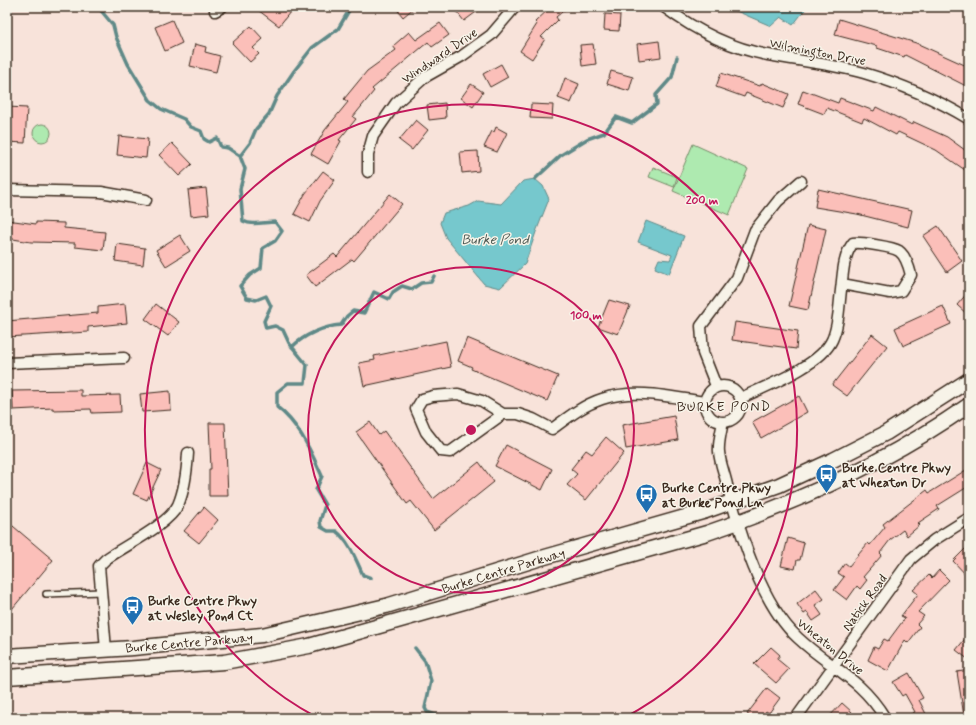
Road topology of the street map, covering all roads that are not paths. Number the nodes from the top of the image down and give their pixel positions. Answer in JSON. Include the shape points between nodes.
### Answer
{"nodes":[{"id":1,"x":515,"y":7,"type":"edge"},
{"id":2,"x":664,"y":7,"type":"edge"},
{"id":3,"x":969,"y":119,"type":"edge"},
{"id":4,"x":368,"y":172,"type":"dead end"},
{"id":5,"x":801,"y":181,"type":"dead end"},
{"id":6,"x":7,"y":190,"type":"edge"},
{"id":7,"x":146,"y":200,"type":"dead end"},
{"id":8,"x":842,"y":284,"type":"junction"},
{"id":9,"x":124,"y":358,"type":"dead end"},
{"id":10,"x":7,"y":363,"type":"edge"},
{"id":11,"x":969,"y":380,"type":"edge"},
{"id":12,"x":716,"y":386,"type":"junction"},
{"id":13,"x":741,"y":398,"type":"junction"},
{"id":14,"x":704,"y":402,"type":"junction"},
{"id":15,"x":969,"y":406,"type":"edge"},
{"id":16,"x":503,"y":414,"type":"junction"},
{"id":17,"x":723,"y":422,"type":"junction"},
{"id":18,"x":188,"y":453,"type":"dead end"},
{"id":19,"x":732,"y":502,"type":"junction"},
{"id":20,"x":969,"y":518,"type":"edge"},
{"id":21,"x":739,"y":523,"type":"junction"},
{"id":22,"x":101,"y":592,"type":"junction"},
{"id":23,"x":46,"y":594,"type":"dead end"},
{"id":24,"x":106,"y":650,"type":"junction"},
{"id":25,"x":7,"y":656,"type":"edge"},
{"id":26,"x":834,"y":665,"type":"junction"},
{"id":27,"x":7,"y":677,"type":"edge"},
{"id":28,"x":796,"y":718,"type":"edge"},
{"id":29,"x":884,"y":718,"type":"edge"}],
"edges":[{"from":1,"to":4,"type":"street","name":"Windward Drive","via":[[490,35],[462,56],[425,77],[396,103],[373,136],[368,154]]},
{"from":2,"to":3,"type":"street","name":"Wilmington Drive","via":[[689,24],[734,46],[767,55],[864,73],[907,88],[948,106]]},
{"from":5,"to":12,"type":"street","via":[[778,201],[755,230],[736,278],[702,326],[703,353]]},
{"from":6,"to":7,"type":"street","via":[[101,192]]},
{"from":8,"to":8,"type":"street","via":[[890,293],[901,290],[911,275],[907,262],[898,250],[860,242],[853,243],[846,251]]},
{"from":8,"to":13,"type":"street","via":[[832,341],[802,369]]},
{"from":9,"to":10,"type":"street"},
{"from":11,"to":19,"type":"main road","name":"Burke Centre Parkway","via":[[886,433],[779,485]]},
{"from":12,"to":13,"type":"street","via":[[731,387]]},
{"from":12,"to":14,"type":"street","via":[[708,393]]},
{"from":13,"to":17,"type":"street","via":[[741,410],[738,415]]},
{"from":14,"to":16,"type":"street","via":[[640,393],[602,399],[578,410],[552,429],[523,415]]},
{"from":14,"to":17,"type":"street","via":[[707,414]]},
{"from":15,"to":21,"type":"main road","name":"Burke Centre Parkway","via":[[871,464],[818,490]]},
{"from":16,"to":16,"type":"street","via":[[482,401],[458,394],[422,399],[416,409],[426,432],[441,451],[450,452]]},
{"from":17,"to":19,"type":"street","name":"Wheaton Drive","via":[[719,452]]},
{"from":18,"to":22,"type":"street","via":[[178,506],[165,521],[99,566]]},
{"from":19,"to":21,"type":"street","name":"Wheaton Drive"},
{"from":19,"to":24,"type":"main road","name":"Burke Centre Parkway","via":[[386,606],[262,636]]},
{"from":20,"to":26,"type":"street","name":"Natick Road","via":[[934,540],[911,559]]},
{"from":21,"to":26,"type":"street","name":"Wheaton Drive","via":[[760,580],[776,614],[799,639]]},
{"from":21,"to":27,"type":"main road","name":"Burke Centre Parkway","via":[[309,646],[224,662]]},
{"from":22,"to":23,"type":"lane"},
{"from":22,"to":24,"type":"street"},
{"from":24,"to":25,"type":"main road","name":"Burke Centre Parkway"},
{"from":26,"to":28,"type":"street","name":"Natick Road"},
{"from":26,"to":29,"type":"street","name":"Wheaton Drive","via":[[863,688]]}]}
